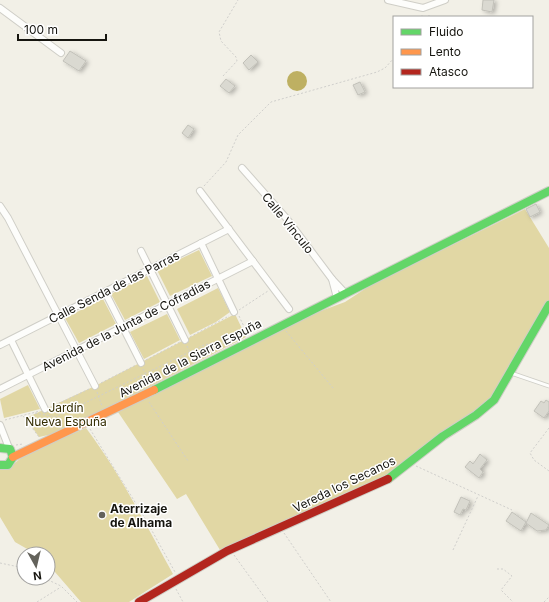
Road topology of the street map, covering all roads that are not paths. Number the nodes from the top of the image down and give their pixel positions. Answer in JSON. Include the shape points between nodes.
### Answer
{"nodes":[{"id":1,"x":388,"y":0,"type":"edge"},
{"id":2,"x":445,"y":0,"type":"edge"},
{"id":3,"x":0,"y":8,"type":"edge"},
{"id":4,"x":61,"y":53,"type":"dead end"},
{"id":5,"x":242,"y":168,"type":"dead end"},
{"id":6,"x":200,"y":191,"type":"road end"},
{"id":7,"x":549,"y":191,"type":"edge"},
{"id":8,"x":0,"y":206,"type":"edge"},
{"id":9,"x":229,"y":229,"type":"junction"},
{"id":10,"x":201,"y":243,"type":"junction"},
{"id":11,"x":141,"y":250,"type":"dead end"},
{"id":12,"x":253,"y":261,"type":"junction"},
{"id":13,"x":150,"y":269,"type":"junction"},
{"id":14,"x":218,"y":278,"type":"junction"},
{"id":15,"x":332,"y":279,"type":"junction"},
{"id":16,"x":105,"y":292,"type":"junction"},
{"id":17,"x":346,"y":294,"type":"junction"},
{"id":18,"x":337,"y":298,"type":"junction"},
{"id":19,"x":167,"y":303,"type":"junction"},
{"id":20,"x":549,"y":305,"type":"edge"},
{"id":21,"x":289,"y":309,"type":"dead end"},
{"id":22,"x":234,"y":312,"type":"road end"},
{"id":23,"x":311,"y":312,"type":"junction"},
{"id":24,"x":58,"y":316,"type":"junction"},
{"id":25,"x":123,"y":326,"type":"junction"},
{"id":26,"x":10,"y":340,"type":"junction"},
{"id":27,"x":185,"y":340,"type":"road end"},
{"id":28,"x":0,"y":345,"type":"edge"},
{"id":29,"x":76,"y":350,"type":"junction"},
{"id":30,"x":140,"y":363,"type":"road end"},
{"id":31,"x":510,"y":372,"type":"junction"},
{"id":32,"x":28,"y":375,"type":"junction"},
{"id":33,"x":94,"y":386,"type":"road end"},
{"id":34,"x":549,"y":386,"type":"edge"},
{"id":35,"x":0,"y":389,"type":"edge"},
{"id":36,"x":45,"y":409,"type":"road end"},
{"id":37,"x":2,"y":425,"type":"edge"},
{"id":38,"x":36,"y":443,"type":"junction"},
{"id":39,"x":10,"y":447,"type":"junction"},
{"id":40,"x":0,"y":448,"type":"edge"},
{"id":41,"x":13,"y":457,"type":"junction"},
{"id":42,"x":0,"y":465,"type":"edge"},
{"id":43,"x":139,"y":602,"type":"edge"}],
"edges":[{"from":1,"to":2,"type":"street","via":[[423,8]]},
{"from":3,"to":4,"type":"street"},
{"from":5,"to":15,"type":"street","name":"Calle Vínculo","via":[[287,219]]},
{"from":6,"to":9,"type":"street"},
{"from":7,"to":17,"type":"main road","name":"Avenida de la Sierra Espuña"},
{"from":8,"to":24,"type":"street"},
{"from":9,"to":10,"type":"street","name":"Calle Senda de las Parras"},
{"from":9,"to":12,"type":"street"},
{"from":10,"to":13,"type":"street","name":"Calle Senda de las Parras"},
{"from":10,"to":14,"type":"street"},
{"from":11,"to":13,"type":"street"},
{"from":12,"to":14,"type":"street","name":"Avenida de la Junta de Cofradías"},
{"from":12,"to":21,"type":"street"},
{"from":13,"to":16,"type":"street","name":"Calle Senda de las Parras"},
{"from":13,"to":19,"type":"street"},
{"from":14,"to":19,"type":"street","name":"Avenida de la Junta de Cofradías"},
{"from":14,"to":22,"type":"street"},
{"from":15,"to":17,"type":"street","name":"Calle Vínculo"},
{"from":15,"to":18,"type":"street","name":"Calle Vínculo"},
{"from":16,"to":24,"type":"street","name":"Calle Senda de las Parras"},
{"from":16,"to":25,"type":"street"},
{"from":17,"to":18,"type":"main road","name":"Avenida de la Sierra Espuña"},
{"from":17,"to":23,"type":"main road","name":"Avenida de la Sierra Espuña","via":[[346,298],[338,303]]},
{"from":18,"to":23,"type":"main road","name":"Avenida de la Sierra Espuña"},
{"from":19,"to":25,"type":"street","name":"Avenida de la Junta de Cofradías"},
{"from":19,"to":27,"type":"street"},
{"from":20,"to":31,"type":"main road","name":"Vereda los Secanos"},
{"from":23,"to":38,"type":"main road","name":"Avenida de la Sierra Espuña","via":[[65,434]]},
{"from":24,"to":26,"type":"street","name":"Calle Senda de las Parras"},
{"from":24,"to":29,"type":"street"},
{"from":25,"to":29,"type":"street","name":"Avenida de la Junta de Cofradías"},
{"from":25,"to":30,"type":"street"},
{"from":26,"to":28,"type":"street","name":"Calle Senda de las Parras"},
{"from":26,"to":32,"type":"street"},
{"from":29,"to":32,"type":"street","name":"Avenida de la Junta de Cofradías"},
{"from":29,"to":33,"type":"street"},
{"from":31,"to":34,"type":"lane"},
{"from":31,"to":43,"type":"main road","name":"Vereda los Secanos","via":[[494,400],[486,408],[442,437],[390,478],[230,549]]},
{"from":32,"to":35,"type":"street","name":"Avenida de la Junta de Cofradías"},
{"from":32,"to":36,"type":"street"},
{"from":37,"to":39,"type":"street"},
{"from":38,"to":39,"type":"main road","name":"Avenida de la Sierra Espuña"},
{"from":38,"to":41,"type":"main road","name":"Avenida de la Sierra Espuña"},
{"from":39,"to":40,"type":"main road","name":"Avenida de la Sierra Espuña"},
{"from":39,"to":41,"type":"main road"},
{"from":41,"to":42,"type":"main road","name":"Avenida de la Sierra Espuña","via":[[8,465]]}]}
